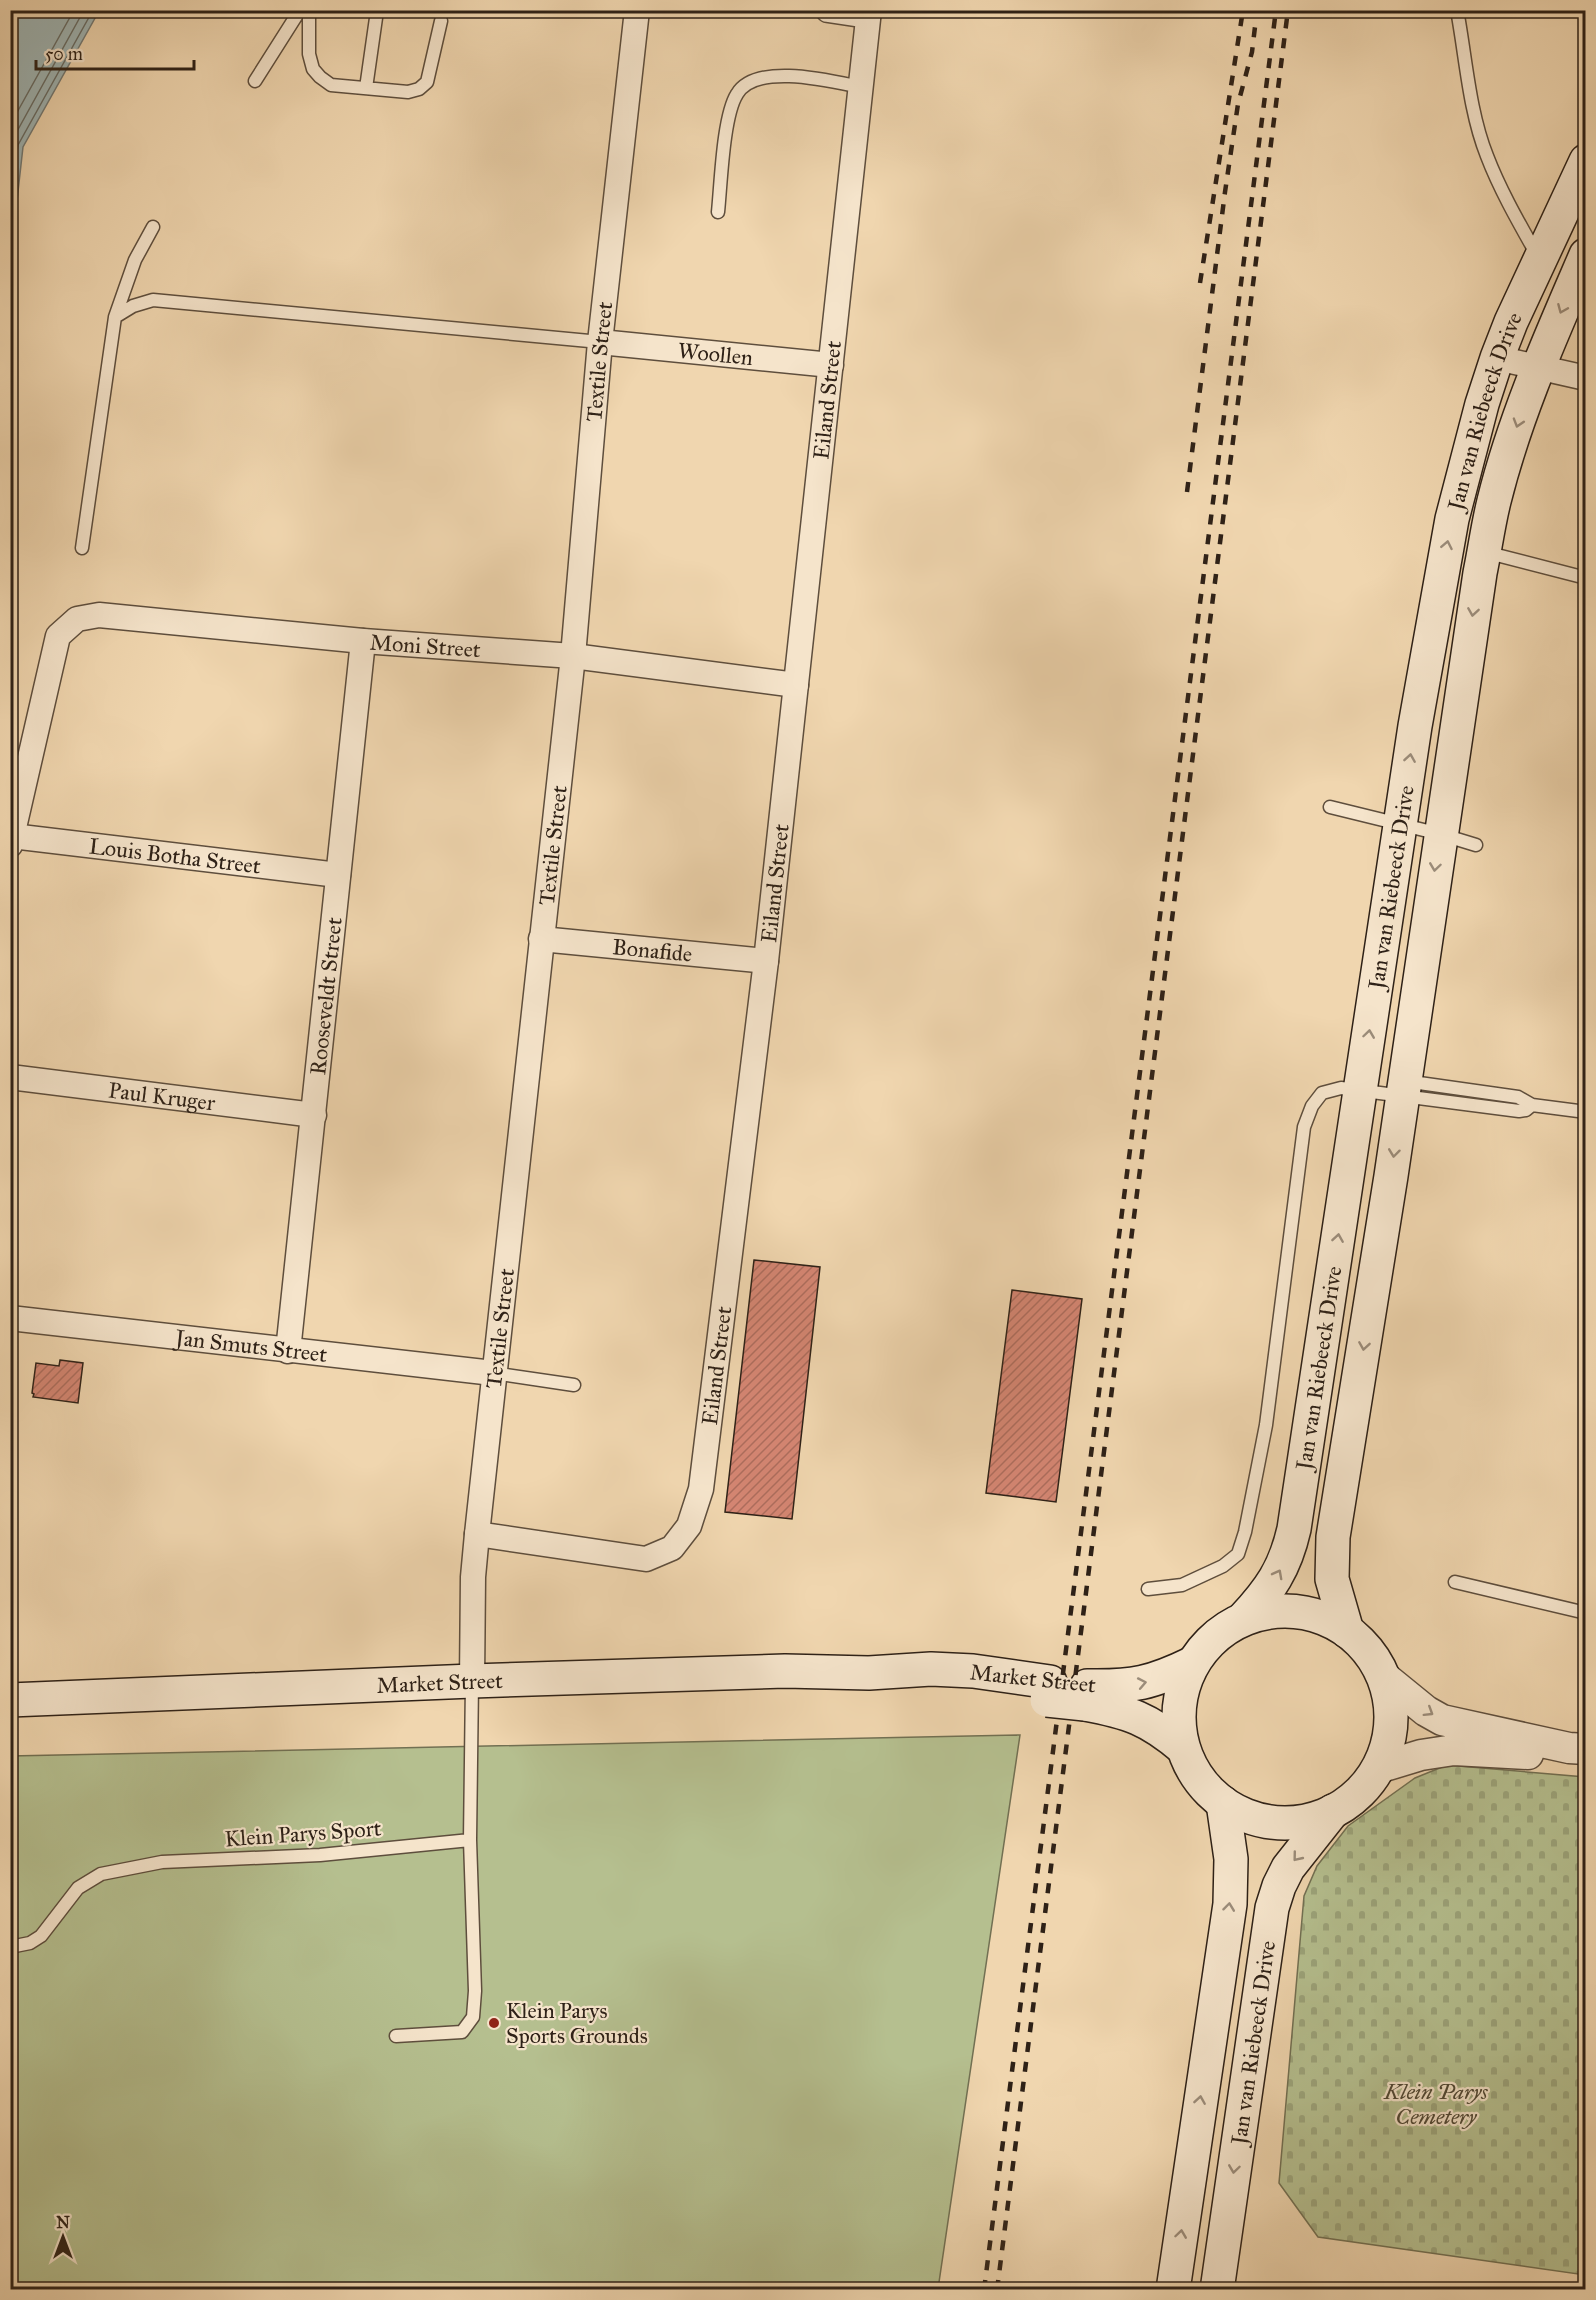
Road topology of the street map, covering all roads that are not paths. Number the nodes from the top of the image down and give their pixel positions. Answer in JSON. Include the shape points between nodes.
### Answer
{"nodes":[{"id":1,"x":300,"y":10,"type":"edge"},
{"id":2,"x":309,"y":10,"type":"edge"},
{"id":3,"x":637,"y":10,"type":"edge"},
{"id":4,"x":828,"y":10,"type":"edge"},
{"id":5,"x":1457,"y":10,"type":"edge"},
{"id":6,"x":377,"y":11,"type":"edge"},
{"id":7,"x":868,"y":13,"type":"edge"},
{"id":8,"x":441,"y":21,"type":"dead end"},
{"id":9,"x":255,"y":81,"type":"dead end"},
{"id":10,"x":861,"y":87,"type":"junction"},
{"id":11,"x":366,"y":88,"type":"junction"},
{"id":12,"x":1586,"y":161,"type":"edge"},
{"id":13,"x":718,"y":212,"type":"dead end"},
{"id":14,"x":153,"y":227,"type":"dead end"},
{"id":15,"x":1586,"y":255,"type":"edge"},
{"id":16,"x":1540,"y":260,"type":"junction"},
{"id":17,"x":115,"y":317,"type":"junction"},
{"id":18,"x":600,"y":342,"type":"junction"},
{"id":19,"x":1497,"y":358,"type":"junction"},
{"id":20,"x":831,"y":365,"type":"junction"},
{"id":21,"x":1537,"y":368,"type":"junction"},
{"id":22,"x":1586,"y":378,"type":"edge"},
{"id":23,"x":82,"y":548,"type":"dead end"},
{"id":24,"x":1484,"y":552,"type":"junction"},
{"id":25,"x":1586,"y":564,"type":"edge"},
{"id":26,"x":1584,"y":578,"type":"edge"},
{"id":27,"x":363,"y":641,"type":"junction"},
{"id":28,"x":573,"y":656,"type":"junction"},
{"id":29,"x":796,"y":685,"type":"junction"},
{"id":30,"x":1330,"y":807,"type":"dead end"},
{"id":31,"x":1400,"y":824,"type":"junction"},
{"id":32,"x":1440,"y":834,"type":"junction"},
{"id":33,"x":11,"y":840,"type":"edge"},
{"id":34,"x":1476,"y":845,"type":"dead end"},
{"id":35,"x":338,"y":875,"type":"junction"},
{"id":36,"x":542,"y":939,"type":"junction"},
{"id":37,"x":766,"y":961,"type":"junction"},
{"id":38,"x":10,"y":1077,"type":"edge"},
{"id":39,"x":1403,"y":1088,"type":"junction"},
{"id":40,"x":1360,"y":1091,"type":"junction"},
{"id":41,"x":1586,"y":1112,"type":"edge"},
{"id":42,"x":314,"y":1115,"type":"junction"},
{"id":43,"x":10,"y":1318,"type":"edge"},
{"id":44,"x":288,"y":1351,"type":"junction"},
{"id":45,"x":493,"y":1373,"type":"junction"},
{"id":46,"x":574,"y":1385,"type":"dead end"},
{"id":47,"x":477,"y":1534,"type":"junction"},
{"id":48,"x":1455,"y":1582,"type":"dead end"},
{"id":49,"x":1148,"y":1589,"type":"dead end"},
{"id":50,"x":1586,"y":1613,"type":"edge"},
{"id":51,"x":1243,"y":1620,"type":"junction"},
{"id":52,"x":1347,"y":1631,"type":"junction"},
{"id":53,"x":1193,"y":1663,"type":"junction"},
{"id":54,"x":1383,"y":1676,"type":"junction"},
{"id":55,"x":472,"y":1681,"type":"junction"},
{"id":56,"x":1086,"y":1695,"type":"junction"},
{"id":57,"x":10,"y":1700,"type":"edge"},
{"id":58,"x":1183,"y":1748,"type":"junction"},
{"id":59,"x":1577,"y":1749,"type":"edge"},
{"id":60,"x":1378,"y":1768,"type":"junction"},
{"id":61,"x":1223,"y":1803,"type":"junction"},
{"id":62,"x":1333,"y":1811,"type":"junction"},
{"id":63,"x":470,"y":1840,"type":"junction"},
{"id":64,"x":10,"y":1947,"type":"edge"},
{"id":65,"x":396,"y":2036,"type":"dead end"},
{"id":66,"x":1173,"y":2289,"type":"edge"},
{"id":67,"x":1217,"y":2289,"type":"edge"}],
"edges":[{"from":1,"to":9,"type":"lane"},
{"from":2,"to":11,"type":"lane","via":[[313,69],[332,85]]},
{"from":3,"to":18,"type":"street","name":"Textile Street"},
{"from":4,"to":7,"type":"street"},
{"from":5,"to":16,"type":"lane","via":[[1486,154]]},
{"from":6,"to":11,"type":"lane"},
{"from":7,"to":10,"type":"street","name":"Eiland Street"},
{"from":8,"to":11,"type":"lane","via":[[427,82],[408,92]]},
{"from":10,"to":13,"type":"lane","via":[[802,76],[770,77],[738,92],[730,110]]},
{"from":10,"to":20,"type":"street","name":"Eiland Street"},
{"from":12,"to":16,"type":"main road","name":"Jan van Riebeeck Drive"},
{"from":14,"to":17,"type":"lane","via":[[135,260]]},
{"from":15,"to":21,"type":"main road","name":"Jan van Riebeeck Drive","one_way":true},
{"from":16,"to":19,"type":"main road","name":"Jan van Riebeeck Drive"},
{"from":17,"to":18,"type":"lane","via":[[153,300]]},
{"from":17,"to":23,"type":"lane"},
{"from":18,"to":20,"type":"street","name":"Woollen"},
{"from":18,"to":28,"type":"street","name":"Textile Street"},
{"from":19,"to":21,"type":"street"},
{"from":31,"to":19,"type":"main road","name":"Jan van Riebeeck Drive","one_way":true,"via":[[1452,519]]},
{"from":20,"to":29,"type":"street","name":"Eiland Street"},
{"from":21,"to":22,"type":"street"},
{"from":21,"to":24,"type":"main road","name":"Jan van Riebeeck Drive","one_way":true,"via":[[1494,501]]},
{"from":24,"to":26,"type":"lane"},
{"from":24,"to":32,"type":"main road","name":"Jan van Riebeeck Drive","one_way":true},
{"from":25,"to":26,"type":"lane"},
{"from":27,"to":28,"type":"street","name":"Moni Street"},
{"from":27,"to":33,"type":"street","name":"Moni Street","via":[[99,615],[77,619],[58,636]]},
{"from":27,"to":35,"type":"street","name":"Rooseveldt Street"},
{"from":28,"to":29,"type":"street","name":"Moni Street"},
{"from":28,"to":36,"type":"street","name":"Textile Street"},
{"from":29,"to":37,"type":"street","name":"Eiland Street"},
{"from":30,"to":31,"type":"lane"},
{"from":31,"to":32,"type":"lane"},
{"from":40,"to":31,"type":"main road","name":"Jan van Riebeeck Drive","one_way":true},
{"from":32,"to":34,"type":"lane"},
{"from":32,"to":39,"type":"main road","name":"Jan van Riebeeck Drive","one_way":true},
{"from":33,"to":35,"type":"street","name":"Louis Botha Street"},
{"from":35,"to":42,"type":"street","name":"Rooseveldt Street"},
{"from":36,"to":37,"type":"street","name":"Bonafide"},
{"from":36,"to":45,"type":"street","name":"Textile Street"},
{"from":37,"to":47,"type":"street","name":"Eiland Street","via":[[701,1489],[689,1526],[672,1548],[646,1559]]},
{"from":38,"to":42,"type":"street","name":"Paul Kruger"},
{"from":39,"to":40,"type":"lane"},
{"from":39,"to":41,"type":"lane","via":[[1518,1097],[1532,1105]]},
{"from":39,"to":52,"type":"main road","name":"Jan van Riebeeck Drive","one_way":true,"via":[[1333,1537],[1332,1580]]},
{"from":40,"to":49,"type":"lane","via":[[1341,1088],[1322,1093],[1304,1127],[1266,1425],[1238,1554],[1223,1566],[1182,1585]]},
{"from":51,"to":40,"type":"main road","name":"Jan van Riebeeck Drive","one_way":true,"via":[[1266,1594],[1289,1550]]},
{"from":42,"to":44,"type":"street","name":"Rooseveldt Street"},
{"from":43,"to":44,"type":"street","name":"Jan Smuts Street"},
{"from":44,"to":45,"type":"street","name":"Jan Smuts Street"},
{"from":45,"to":46,"type":"lane"},
{"from":45,"to":47,"type":"street","name":"Textile Street"},
{"from":47,"to":55,"type":"street","name":"Textile Street"},
{"from":48,"to":50,"type":"lane"},
{"from":51,"to":52,"type":"main road","via":[[1269,1612],[1296,1611],[1323,1618]]},
{"from":51,"to":53,"type":"main road","via":[[1214,1638]]},
{"from":52,"to":54,"type":"main road","via":[[1369,1651]]},
{"from":56,"to":53,"type":"main road","name":"Market Street","one_way":true,"via":[[1162,1678]]},
{"from":53,"to":58,"type":"main road","via":[[1182,1690],[1178,1719]]},
{"from":54,"to":59,"type":"street","one_way":true,"via":[[1442,1720]]},
{"from":54,"to":60,"type":"main road","via":[[1391,1707],[1389,1738]]},
{"from":55,"to":56,"type":"main road","name":"Market Street","via":[[932,1669],[973,1671],[1048,1691]]},
{"from":55,"to":57,"type":"main road","name":"Market Street"},
{"from":55,"to":63,"type":"lane"},
{"from":56,"to":58,"type":"main road","name":"Market Street","via":[[1145,1720]]},
{"from":58,"to":61,"type":"main road","via":[[1192,1769]]},
{"from":59,"to":60,"type":"street","via":[[1517,1754],[1437,1751]]},
{"from":60,"to":62,"type":"main road","via":[[1366,1786]]},
{"from":61,"to":62,"type":"main road","via":[[1248,1816],[1277,1822],[1306,1821]]},
{"from":66,"to":61,"type":"main road","name":"Jan van Riebeeck Drive","one_way":true,"via":[[1230,1904],[1231,1859]]},
{"from":62,"to":67,"type":"main road","name":"Jan van Riebeeck Drive","one_way":true,"via":[[1288,1868],[1272,1908]]},
{"from":63,"to":64,"type":"lane","name":"Klein Parys Sport","via":[[320,1855],[162,1862],[101,1874],[78,1888],[41,1936]]},
{"from":63,"to":65,"type":"lane","via":[[473,2017],[462,2032]]}]}
